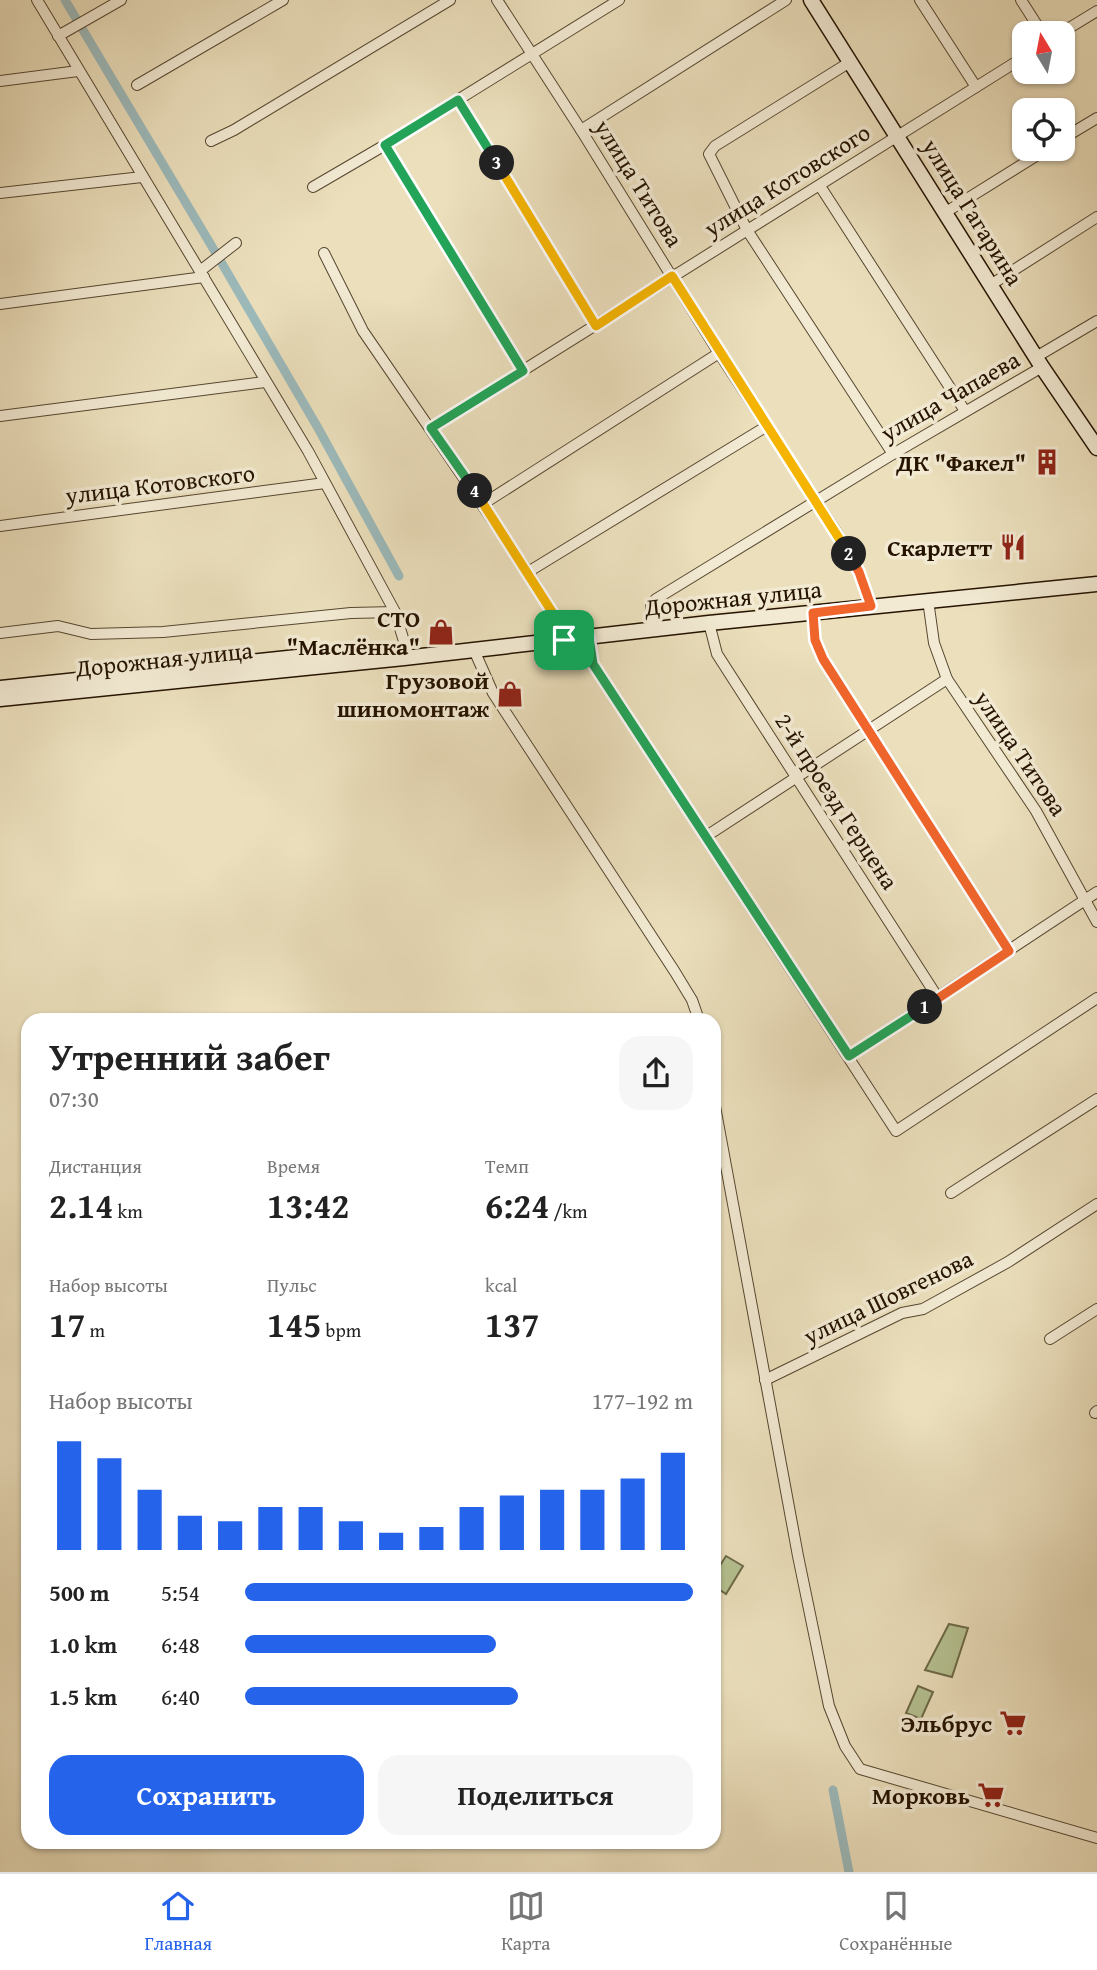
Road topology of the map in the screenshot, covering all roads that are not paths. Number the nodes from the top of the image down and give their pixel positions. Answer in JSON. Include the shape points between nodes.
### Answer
{"nodes":[{"id":1,"x":37,"y":0,"type":"edge"},
{"id":2,"x":121,"y":0,"type":"edge"},
{"id":3,"x":283,"y":0,"type":"edge"},
{"id":4,"x":450,"y":0,"type":"edge"},
{"id":5,"x":497,"y":0,"type":"edge"},
{"id":6,"x":619,"y":0,"type":"edge"},
{"id":7,"x":786,"y":0,"type":"edge"},
{"id":8,"x":811,"y":0,"type":"edge"},
{"id":9,"x":920,"y":0,"type":"edge"},
{"id":10,"x":1021,"y":0,"type":"edge"},
{"id":11,"x":1097,"y":10,"type":"edge"},
{"id":12,"x":1034,"y":21,"type":"edge"},
{"id":13,"x":1075,"y":24,"type":"edge"},
{"id":14,"x":58,"y":36,"type":"junction"},
{"id":15,"x":531,"y":55,"type":"junction"},
{"id":16,"x":850,"y":62,"type":"junction"},
{"id":17,"x":1012,"y":64,"type":"edge"},
{"id":18,"x":78,"y":71,"type":"junction"},
{"id":19,"x":0,"y":81,"type":"edge"},
{"id":20,"x":137,"y":85,"type":"dead end"},
{"id":21,"x":976,"y":87,"type":"junction"},
{"id":22,"x":458,"y":100,"type":"junction"},
{"id":23,"x":1097,"y":118,"type":"edge"},
{"id":24,"x":581,"y":130,"type":"junction"},
{"id":25,"x":1075,"y":131,"type":"edge"},
{"id":26,"x":898,"y":136,"type":"junction"},
{"id":27,"x":211,"y":141,"type":"dead end"},
{"id":28,"x":385,"y":145,"type":"junction"},
{"id":29,"x":1028,"y":161,"type":"edge"},
{"id":30,"x":142,"y":177,"type":"junction"},
{"id":31,"x":820,"y":186,"type":"junction"},
{"id":32,"x":313,"y":187,"type":"dead end"},
{"id":33,"x":0,"y":194,"type":"edge"},
{"id":34,"x":946,"y":212,"type":"junction"},
{"id":35,"x":1097,"y":217,"type":"edge"},
{"id":36,"x":747,"y":230,"type":"junction"},
{"id":37,"x":236,"y":243,"type":"dead end"},
{"id":38,"x":324,"y":253,"type":"dead end"},
{"id":39,"x":202,"y":274,"type":"junction"},
{"id":40,"x":672,"y":276,"type":"junction"},
{"id":41,"x":992,"y":285,"type":"junction"},
{"id":42,"x":0,"y":304,"type":"edge"},
{"id":43,"x":1097,"y":321,"type":"edge"},
{"id":44,"x":596,"y":326,"type":"junction"},
{"id":45,"x":719,"y":353,"type":"junction"},
{"id":46,"x":1039,"y":362,"type":"junction"},
{"id":47,"x":523,"y":371,"type":"junction"},
{"id":48,"x":265,"y":382,"type":"junction"},
{"id":49,"x":965,"y":411,"type":"junction"},
{"id":50,"x":0,"y":416,"type":"edge"},
{"id":51,"x":767,"y":426,"type":"junction"},
{"id":52,"x":431,"y":428,"type":"junction"},
{"id":53,"x":1097,"y":448,"type":"edge"},
{"id":54,"x":893,"y":454,"type":"junction"},
{"id":55,"x":325,"y":483,"type":"junction"},
{"id":56,"x":815,"y":500,"type":"junction"},
{"id":57,"x":484,"y":504,"type":"junction"},
{"id":58,"x":0,"y":526,"type":"edge"},
{"id":59,"x":528,"y":572,"type":"junction"},
{"id":60,"x":1097,"y":584,"type":"edge"},
{"id":61,"x":929,"y":600,"type":"junction"},
{"id":62,"x":871,"y":606,"type":"junction"},
{"id":63,"x":395,"y":612,"type":"junction"},
{"id":64,"x":813,"y":613,"type":"junction"},
{"id":65,"x":709,"y":623,"type":"junction"},
{"id":66,"x":652,"y":629,"type":"junction"},
{"id":67,"x":0,"y":634,"type":"edge"},
{"id":68,"x":589,"y":638,"type":"junction"},
{"id":69,"x":564,"y":640,"type":"junction"},
{"id":70,"x":474,"y":650,"type":"junction"},
{"id":71,"x":407,"y":651,"type":"junction"},
{"id":72,"x":458,"y":651,"type":"junction"},
{"id":73,"x":947,"y":679,"type":"junction"},
{"id":74,"x":0,"y":688,"type":"edge"},
{"id":75,"x":0,"y":699,"type":"edge"},
{"id":76,"x":869,"y":732,"type":"junction"},
{"id":77,"x":796,"y":778,"type":"junction"},
{"id":78,"x":705,"y":837,"type":"junction"},
{"id":79,"x":1097,"y":891,"type":"edge"},
{"id":80,"x":1084,"y":900,"type":"junction"},
{"id":81,"x":1097,"y":922,"type":"edge"},
{"id":82,"x":1009,"y":951,"type":"junction"},
{"id":83,"x":938,"y":998,"type":"junction"},
{"id":84,"x":1097,"y":998,"type":"edge"},
{"id":85,"x":697,"y":1013,"type":"edge"},
{"id":86,"x":849,"y":1056,"type":"junction"},
{"id":87,"x":1097,"y":1099,"type":"edge"},
{"id":88,"x":721,"y":1139,"type":"edge"},
{"id":89,"x":951,"y":1194,"type":"dead end"},
{"id":90,"x":1097,"y":1204,"type":"edge"},
{"id":91,"x":1097,"y":1309,"type":"edge"},
{"id":92,"x":1050,"y":1339,"type":"dead end"},
{"id":93,"x":765,"y":1380,"type":"junction"},
{"id":94,"x":1097,"y":1838,"type":"edge"}],
"edges":[{"from":1,"to":14,"type":"street"},
{"from":2,"to":14,"type":"street"},
{"from":3,"to":20,"type":"street"},
{"from":4,"to":27,"type":"street"},
{"from":5,"to":15,"type":"street","name":"улица Титова"},
{"from":6,"to":15,"type":"street"},
{"from":7,"to":24,"type":"street"},
{"from":8,"to":16,"type":"main road","name":"улица Гагарина"},
{"from":9,"to":21,"type":"street"},
{"from":10,"to":12,"type":"street"},
{"from":11,"to":13,"type":"street"},
{"from":14,"to":18,"type":"street"},
{"from":15,"to":22,"type":"street"},
{"from":15,"to":24,"type":"street","name":"улица Титова"},
{"from":16,"to":26,"type":"main road","name":"улица Гагарина"},
{"from":16,"to":36,"type":"street","via":[[710,149],[710,159]]},
{"from":17,"to":21,"type":"street","name":"улица Котовского"},
{"from":18,"to":19,"type":"street"},
{"from":18,"to":30,"type":"street"},
{"from":21,"to":26,"type":"street","name":"улица Котовского"},
{"from":22,"to":28,"type":"street"},
{"from":22,"to":44,"type":"street"},
{"from":23,"to":25,"type":"street"},
{"from":24,"to":40,"type":"street","name":"улица Титова"},
{"from":26,"to":31,"type":"street","name":"улица Котовского"},
{"from":26,"to":34,"type":"main road","name":"улица Гагарина"},
{"from":28,"to":32,"type":"street"},
{"from":28,"to":47,"type":"street"},
{"from":29,"to":34,"type":"street"},
{"from":30,"to":33,"type":"street"},
{"from":30,"to":39,"type":"street"},
{"from":31,"to":36,"type":"street","name":"улица Котовского"},
{"from":31,"to":49,"type":"street"},
{"from":34,"to":41,"type":"main road","name":"улица Гагарина"},
{"from":35,"to":41,"type":"street"},
{"from":36,"to":40,"type":"street","name":"улица Котовского"},
{"from":36,"to":54,"type":"street"},
{"from":37,"to":39,"type":"street"},
{"from":38,"to":52,"type":"street","via":[[363,331]]},
{"from":39,"to":42,"type":"street"},
{"from":39,"to":48,"type":"street"},
{"from":40,"to":44,"type":"street","name":"улица Котовского"},
{"from":40,"to":45,"type":"street","name":"улица Титова"},
{"from":41,"to":46,"type":"main road","name":"улица Гагарина"},
{"from":43,"to":46,"type":"street","name":"улица Чапаева"},
{"from":44,"to":47,"type":"street","name":"улица Котовского"},
{"from":45,"to":51,"type":"street","name":"улица Титова"},
{"from":45,"to":57,"type":"street"},
{"from":46,"to":49,"type":"street","name":"улица Чапаева"},
{"from":46,"to":53,"type":"main road","name":"улица Гагарина"},
{"from":47,"to":52,"type":"street","name":"улица Котовского"},
{"from":48,"to":50,"type":"street"},
{"from":48,"to":55,"type":"street"},
{"from":49,"to":54,"type":"street","name":"улица Чапаева"},
{"from":51,"to":56,"type":"street","name":"улица Титова"},
{"from":51,"to":59,"type":"street"},
{"from":52,"to":57,"type":"street"},
{"from":54,"to":56,"type":"street","name":"улица Чапаева"},
{"from":55,"to":58,"type":"street","name":"улица Котовского"},
{"from":55,"to":63,"type":"street"},
{"from":56,"to":62,"type":"street","name":"улица Титова","via":[[859,572]]},
{"from":56,"to":66,"type":"street","name":"улица Чапаева","via":[[656,599],[651,605]]},
{"from":57,"to":59,"type":"street"},
{"from":59,"to":69,"type":"street"},
{"from":60,"to":61,"type":"main road","name":"Дорожная улица"},
{"from":61,"to":62,"type":"main road","name":"Дорожная улица"},
{"from":61,"to":73,"type":"street","name":"улица Титова","via":[[934,643]]},
{"from":62,"to":64,"type":"main road","name":"Дорожная улица"},
{"from":63,"to":67,"type":"street","via":[[163,632],[91,634],[58,626]]},
{"from":63,"to":71,"type":"street"},
{"from":64,"to":65,"type":"main road","name":"Дорожная улица"},
{"from":64,"to":76,"type":"street","via":[[815,640],[823,659]]},
{"from":65,"to":66,"type":"main road","name":"Дорожная улица"},
{"from":65,"to":77,"type":"street","name":"2-й проезд Герцена","via":[[717,654]]},
{"from":66,"to":68,"type":"main road","name":"Дорожная улица"},
{"from":68,"to":69,"type":"main road","name":"Дорожная улица"},
{"from":68,"to":78,"type":"street","via":[[593,664]]},
{"from":69,"to":70,"type":"main road","name":"Дорожная улица"},
{"from":70,"to":72,"type":"main road","name":"Дорожная улица"},
{"from":70,"to":85,"type":"street","via":[[493,694],[671,965]]},
{"from":71,"to":72,"type":"main road","name":"Дорожная улица"},
{"from":71,"to":74,"type":"main road","name":"Дорожная улица","via":[[335,653]]},
{"from":72,"to":75,"type":"main road","name":"Дорожная улица"},
{"from":73,"to":76,"type":"street"},
{"from":73,"to":80,"type":"street","name":"улица Титова","via":[[1036,811]]},
{"from":76,"to":77,"type":"street"},
{"from":76,"to":82,"type":"street"},
{"from":77,"to":78,"type":"street"},
{"from":77,"to":83,"type":"street","name":"2-й проезд Герцена"},
{"from":78,"to":86,"type":"street"},
{"from":79,"to":80,"type":"street"},
{"from":80,"to":81,"type":"street","name":"улица Титова"},
{"from":80,"to":82,"type":"street"},
{"from":82,"to":83,"type":"street"},
{"from":83,"to":86,"type":"street"},
{"from":84,"to":86,"type":"street","via":[[896,1130]]},
{"from":87,"to":89,"type":"street"},
{"from":88,"to":93,"type":"street"},
{"from":90,"to":93,"type":"street","name":"улица Шовгенова","via":[[1008,1262],[923,1309],[902,1313]]},
{"from":91,"to":92,"type":"street"},
{"from":93,"to":94,"type":"street","via":[[829,1706],[860,1769]]}]}
